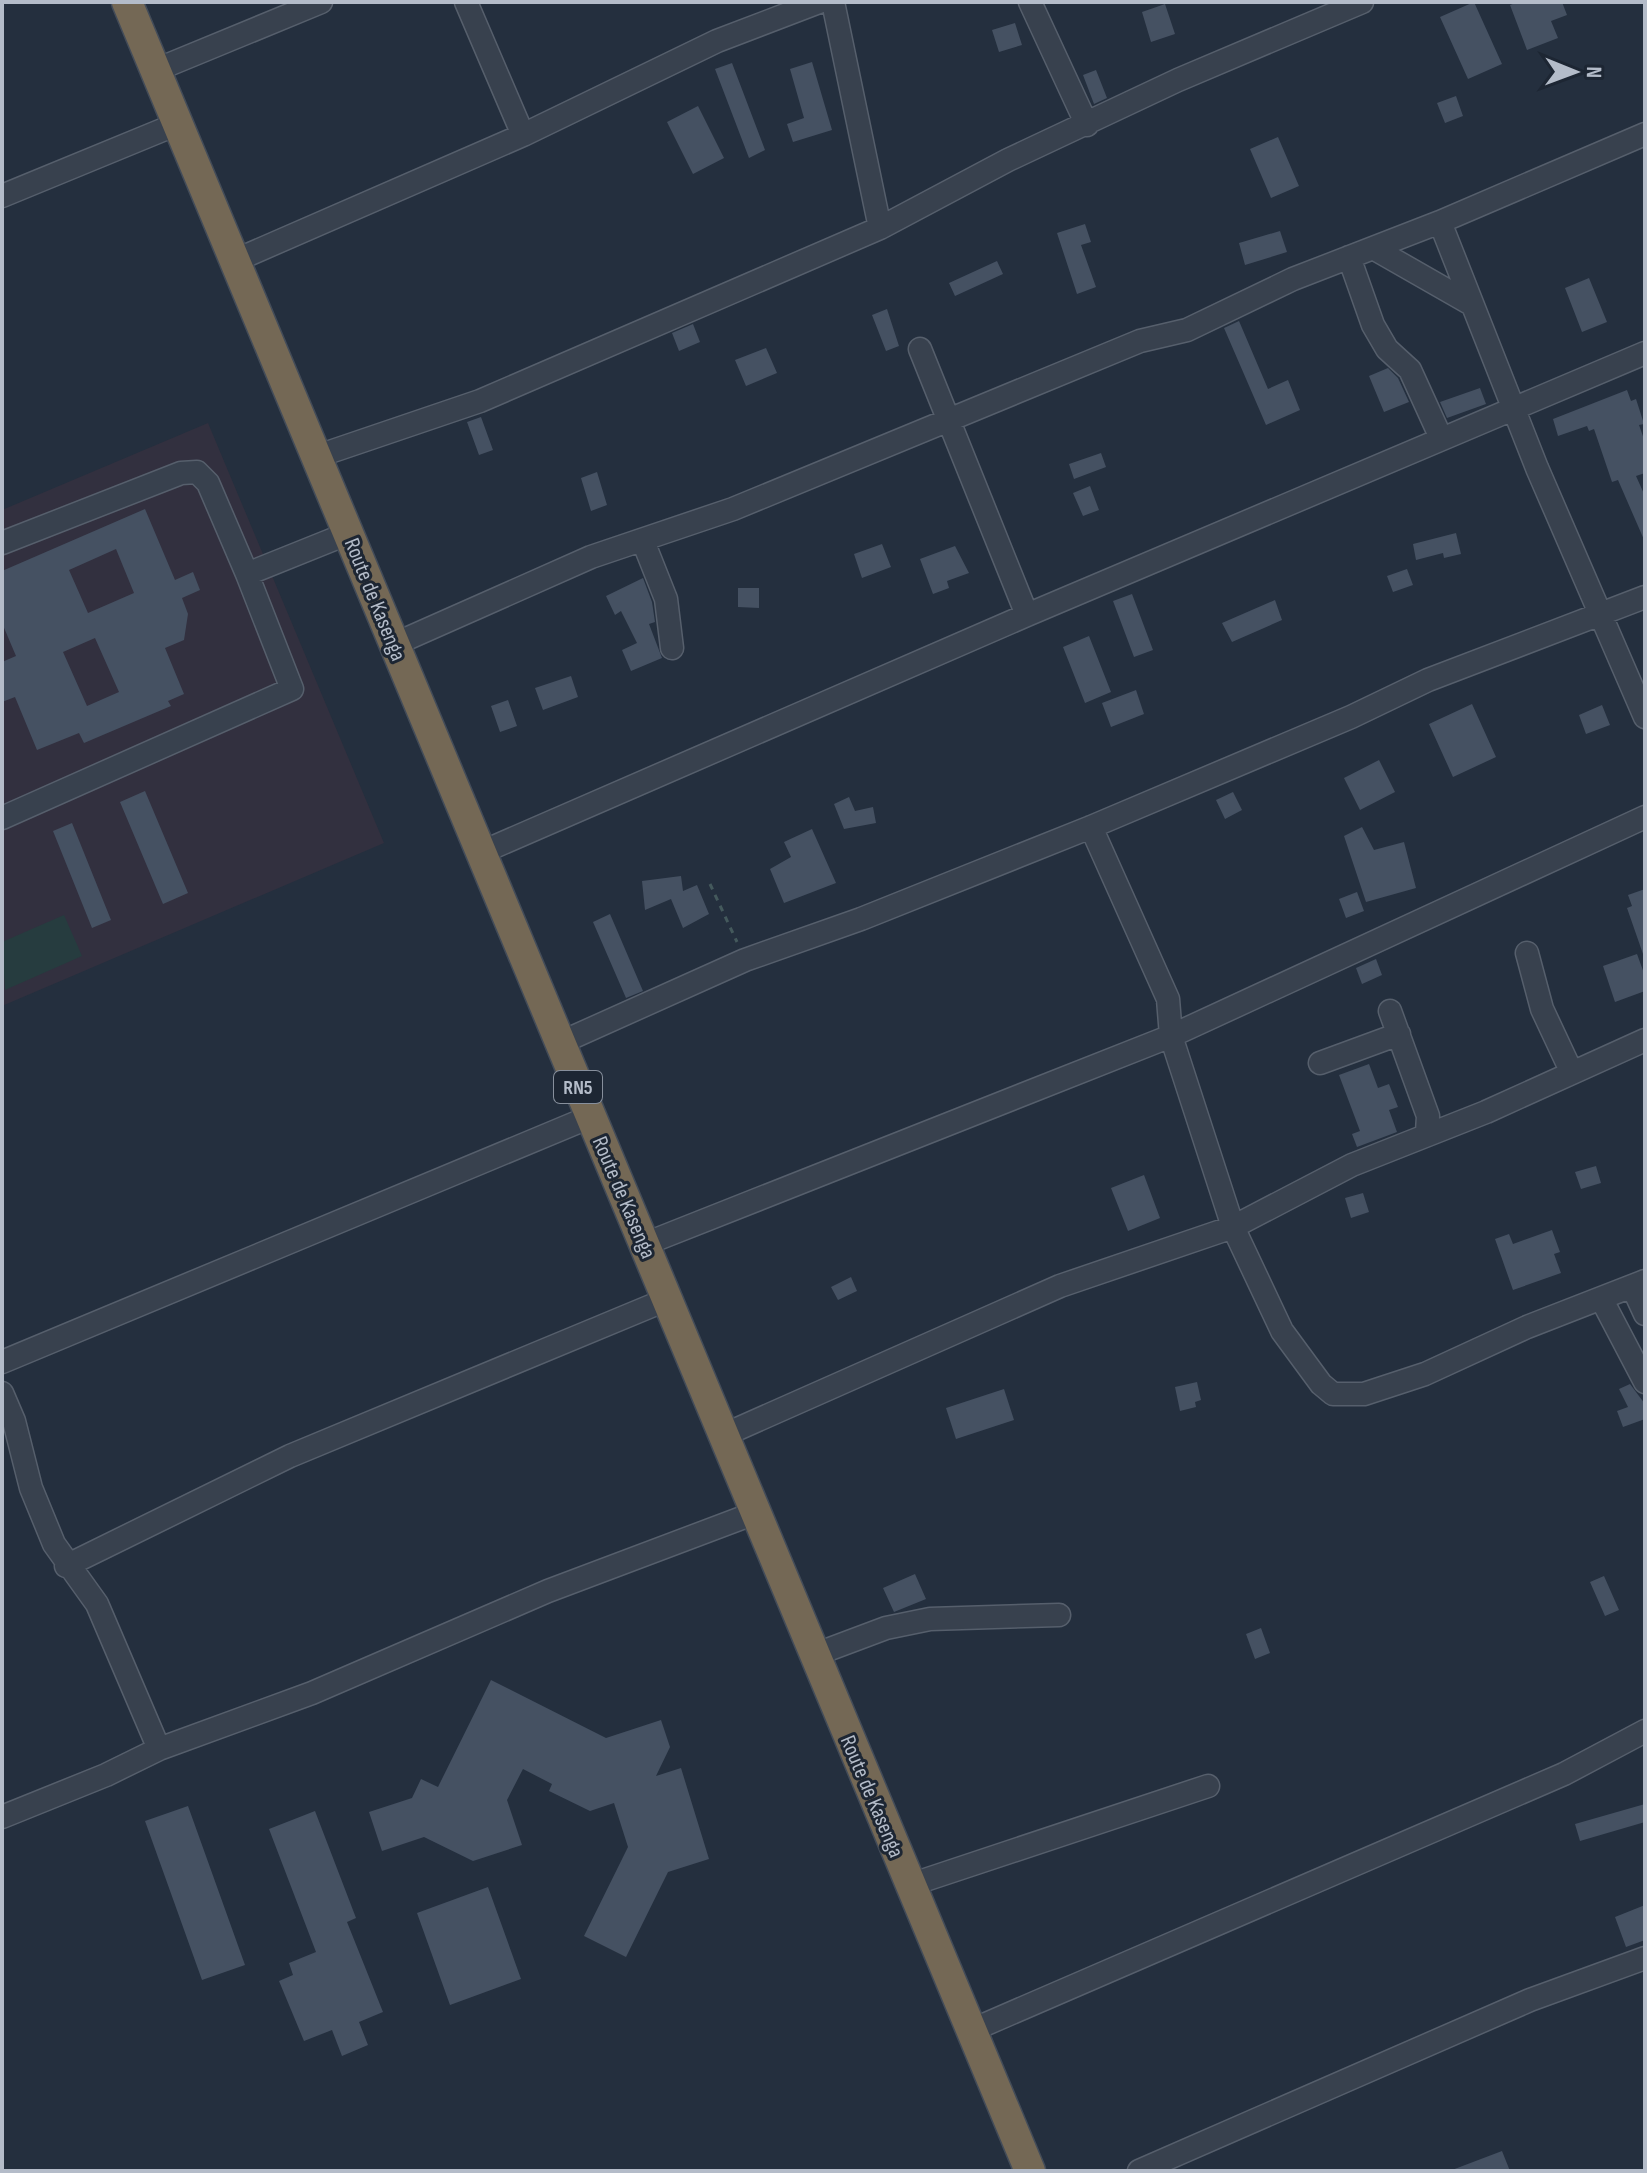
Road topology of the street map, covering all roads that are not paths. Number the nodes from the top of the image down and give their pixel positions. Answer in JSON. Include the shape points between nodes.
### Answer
{"nodes":[{"id":1,"x":127,"y":2,"type":"edge"},
{"id":2,"x":321,"y":2,"type":"edge"},
{"id":3,"x":466,"y":2,"type":"edge"},
{"id":4,"x":819,"y":2,"type":"edge"},
{"id":5,"x":833,"y":2,"type":"edge"},
{"id":6,"x":1030,"y":2,"type":"edge"},
{"id":7,"x":1362,"y":2,"type":"edge"},
{"id":8,"x":156,"y":70,"type":"junction"},
{"id":9,"x":177,"y":124,"type":"junction"},
{"id":10,"x":1087,"y":125,"type":"junction"},
{"id":11,"x":1645,"y":134,"type":"edge"},
{"id":12,"x":523,"y":135,"type":"junction"},
{"id":13,"x":2,"y":196,"type":"edge"},
{"id":14,"x":1440,"y":222,"type":"junction"},
{"id":15,"x":880,"y":228,"type":"junction"},
{"id":16,"x":1373,"y":248,"type":"junction"},
{"id":17,"x":1349,"y":257,"type":"junction"},
{"id":18,"x":234,"y":261,"type":"junction"},
{"id":19,"x":1471,"y":304,"type":"junction"},
{"id":20,"x":920,"y":349,"type":"dead end"},
{"id":21,"x":1645,"y":353,"type":"edge"},
{"id":22,"x":1514,"y":408,"type":"junction"},
{"id":23,"x":952,"y":421,"type":"junction"},
{"id":24,"x":1441,"y":438,"type":"junction"},
{"id":25,"x":318,"y":456,"type":"junction"},
{"id":26,"x":349,"y":533,"type":"junction"},
{"id":27,"x":643,"y":541,"type":"junction"},
{"id":28,"x":2,"y":543,"type":"edge"},
{"id":29,"x":247,"y":574,"type":"junction"},
{"id":30,"x":1645,"y":597,"type":"edge"},
{"id":31,"x":1600,"y":614,"type":"junction"},
{"id":32,"x":1027,"y":615,"type":"junction"},
{"id":33,"x":395,"y":644,"type":"junction"},
{"id":34,"x":672,"y":648,"type":"dead end"},
{"id":35,"x":1645,"y":717,"type":"edge"},
{"id":36,"x":1645,"y":817,"type":"edge"},
{"id":37,"x":2,"y":818,"type":"edge"},
{"id":38,"x":1091,"y":827,"type":"junction"},
{"id":39,"x":480,"y":853,"type":"junction"},
{"id":40,"x":1527,"y":953,"type":"dead end"},
{"id":41,"x":1390,"y":1011,"type":"dead end"},
{"id":42,"x":1399,"y":1034,"type":"junction"},
{"id":43,"x":1171,"y":1036,"type":"junction"},
{"id":44,"x":1645,"y":1040,"type":"edge"},
{"id":45,"x":560,"y":1043,"type":"junction"},
{"id":46,"x":1320,"y":1063,"type":"dead end"},
{"id":47,"x":1572,"y":1073,"type":"junction"},
{"id":48,"x":590,"y":1117,"type":"junction"},
{"id":49,"x":1427,"y":1132,"type":"junction"},
{"id":50,"x":1233,"y":1227,"type":"junction"},
{"id":51,"x":645,"y":1244,"type":"junction"},
{"id":52,"x":1639,"y":1285,"type":"edge"},
{"id":53,"x":668,"y":1299,"type":"junction"},
{"id":54,"x":1602,"y":1300,"type":"junction"},
{"id":55,"x":1645,"y":1314,"type":"edge"},
{"id":56,"x":2,"y":1362,"type":"edge"},
{"id":57,"x":1645,"y":1382,"type":"edge"},
{"id":58,"x":2,"y":1393,"type":"edge"},
{"id":59,"x":724,"y":1435,"type":"junction"},
{"id":60,"x":755,"y":1513,"type":"junction"},
{"id":61,"x":66,"y":1566,"type":"junction"},
{"id":62,"x":1059,"y":1615,"type":"dead end"},
{"id":63,"x":814,"y":1655,"type":"junction"},
{"id":64,"x":1645,"y":1731,"type":"edge"},
{"id":65,"x":159,"y":1749,"type":"junction"},
{"id":66,"x":1208,"y":1786,"type":"dead end"},
{"id":67,"x":2,"y":1817,"type":"edge"},
{"id":68,"x":910,"y":1885,"type":"junction"},
{"id":69,"x":1645,"y":1958,"type":"edge"},
{"id":70,"x":970,"y":2031,"type":"junction"},
{"id":71,"x":1030,"y":2171,"type":"edge"},
{"id":72,"x":1139,"y":2171,"type":"edge"}],
"edges":[{"from":1,"to":8,"type":"highway","name":"Route de Kasenga","number":"RN5"},
{"from":2,"to":8,"type":"street"},
{"from":3,"to":12,"type":"street"},
{"from":4,"to":12,"type":"street","via":[[717,41]]},
{"from":5,"to":15,"type":"street"},
{"from":6,"to":10,"type":"street"},
{"from":7,"to":10,"type":"street"},
{"from":8,"to":9,"type":"highway","name":"Route de Kasenga","number":"RN5"},
{"from":9,"to":13,"type":"street"},
{"from":9,"to":18,"type":"highway","name":"Route de Kasenga","number":"RN5"},
{"from":10,"to":15,"type":"street"},
{"from":11,"to":14,"type":"street"},
{"from":12,"to":18,"type":"street"},
{"from":14,"to":16,"type":"street"},
{"from":14,"to":19,"type":"street"},
{"from":15,"to":25,"type":"street","via":[[480,401]]},
{"from":16,"to":17,"type":"street"},
{"from":16,"to":19,"type":"street"},
{"from":17,"to":23,"type":"street","via":[[1187,330],[1140,341]]},
{"from":17,"to":24,"type":"street","via":[[1373,325],[1387,349],[1410,370]]},
{"from":18,"to":25,"type":"highway","name":"Route de Kasenga","number":"RN5"},
{"from":19,"to":22,"type":"street"},
{"from":20,"to":23,"type":"street"},
{"from":21,"to":22,"type":"street"},
{"from":22,"to":24,"type":"street"},
{"from":22,"to":31,"type":"street"},
{"from":23,"to":27,"type":"street"},
{"from":23,"to":32,"type":"street"},
{"from":24,"to":32,"type":"street"},
{"from":25,"to":26,"type":"highway","name":"Route de Kasenga","number":"RN5"},
{"from":26,"to":29,"type":"street"},
{"from":26,"to":33,"type":"highway","name":"Route de Kasenga","number":"RN5"},
{"from":27,"to":33,"type":"street","via":[[570,566]]},
{"from":27,"to":34,"type":"street","via":[[666,599]]},
{"from":28,"to":29,"type":"street","via":[[181,473],[197,472],[208,483]]},
{"from":29,"to":37,"type":"street","via":[[292,689]]},
{"from":30,"to":31,"type":"street"},
{"from":31,"to":35,"type":"street"},
{"from":31,"to":38,"type":"street","via":[[1428,680]]},
{"from":32,"to":39,"type":"street"},
{"from":33,"to":39,"type":"highway","name":"Route de Kasenga","number":"RN5"},
{"from":36,"to":43,"type":"street"},
{"from":38,"to":43,"type":"street","via":[[1168,999]]},
{"from":38,"to":45,"type":"street","via":[[745,960]]},
{"from":39,"to":45,"type":"highway","name":"Route de Kasenga","number":"RN5"},
{"from":40,"to":47,"type":"street","via":[[1542,1009]]},
{"from":41,"to":42,"type":"street"},
{"from":42,"to":46,"type":"street"},
{"from":42,"to":49,"type":"street","via":[[1428,1116]]},
{"from":43,"to":50,"type":"street"},
{"from":43,"to":51,"type":"street"},
{"from":44,"to":47,"type":"street"},
{"from":45,"to":48,"type":"highway","name":"Route de Kasenga","number":"RN5"},
{"from":47,"to":49,"type":"street"},
{"from":48,"to":51,"type":"highway","name":"Route de Kasenga","number":"RN5"},
{"from":48,"to":56,"type":"street"},
{"from":49,"to":50,"type":"street"},
{"from":50,"to":54,"type":"street","via":[[1282,1331],[1308,1370],[1333,1394],[1364,1394],[1425,1374],[1527,1327]]},
{"from":50,"to":59,"type":"street","via":[[1060,1286]]},
{"from":51,"to":53,"type":"highway","name":"Route de Kasenga","number":"RN5"},
{"from":52,"to":54,"type":"street"},
{"from":52,"to":55,"type":"street"},
{"from":53,"to":59,"type":"highway","name":"Route de Kasenga","number":"RN5"},
{"from":53,"to":61,"type":"street","via":[[290,1456]]},
{"from":54,"to":57,"type":"street"},
{"from":58,"to":61,"type":"street","via":[[31,1488]]},
{"from":59,"to":60,"type":"highway","name":"Route de Kasenga","number":"RN5"},
{"from":60,"to":63,"type":"highway","name":"Route de Kasenga","number":"RN5"},
{"from":60,"to":65,"type":"street","via":[[548,1591],[312,1693]]},
{"from":61,"to":65,"type":"street","via":[[97,1604]]},
{"from":62,"to":63,"type":"street","via":[[930,1619],[886,1628]]},
{"from":63,"to":68,"type":"highway","name":"Route de Kasenga","number":"RN5"},
{"from":64,"to":70,"type":"street","via":[[1564,1774]]},
{"from":65,"to":67,"type":"street"},
{"from":66,"to":68,"type":"street"},
{"from":68,"to":70,"type":"highway","name":"Route de Kasenga","number":"RN5"},
{"from":69,"to":72,"type":"street","via":[[1530,2000]]},
{"from":70,"to":71,"type":"highway","name":"Route de Kasenga","number":"RN5"}]}
